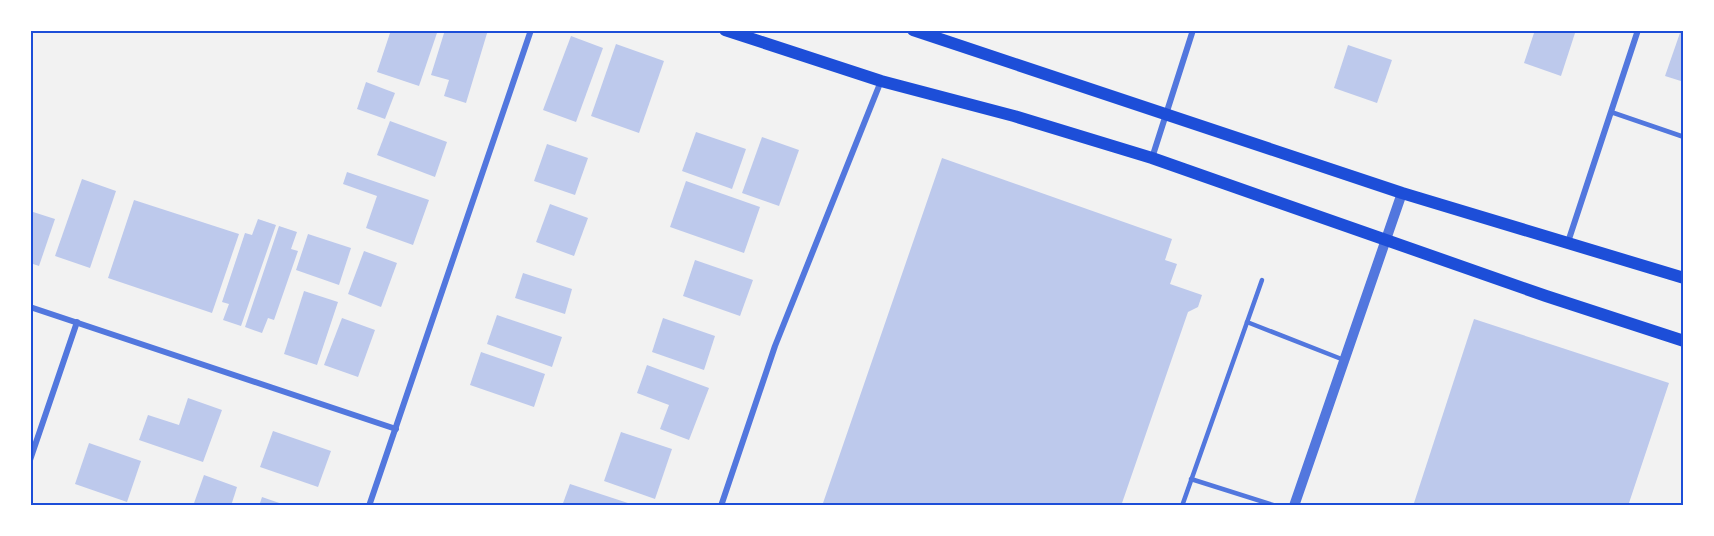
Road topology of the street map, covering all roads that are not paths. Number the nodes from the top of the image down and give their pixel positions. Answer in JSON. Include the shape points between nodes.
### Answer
{"nodes":[{"id":1,"x":531,"y":30,"type":"edge"},
{"id":2,"x":725,"y":30,"type":"edge"},
{"id":3,"x":913,"y":30,"type":"edge"},
{"id":4,"x":1193,"y":30,"type":"edge"},
{"id":5,"x":1638,"y":30,"type":"edge"},
{"id":6,"x":881,"y":81,"type":"junction"},
{"id":7,"x":1611,"y":112,"type":"junction"},
{"id":8,"x":1166,"y":115,"type":"junction"},
{"id":9,"x":1684,"y":137,"type":"edge"},
{"id":10,"x":1152,"y":158,"type":"junction"},
{"id":11,"x":1401,"y":193,"type":"junction"},
{"id":12,"x":1385,"y":240,"type":"junction"},
{"id":13,"x":1568,"y":242,"type":"junction"},
{"id":14,"x":1684,"y":278,"type":"edge"},
{"id":15,"x":1262,"y":280,"type":"dead end"},
{"id":16,"x":30,"y":307,"type":"edge"},
{"id":17,"x":77,"y":322,"type":"junction"},
{"id":18,"x":1247,"y":322,"type":"junction"},
{"id":19,"x":1684,"y":341,"type":"edge"},
{"id":20,"x":1344,"y":360,"type":"junction"},
{"id":21,"x":396,"y":429,"type":"junction"},
{"id":22,"x":30,"y":460,"type":"edge"},
{"id":23,"x":1191,"y":479,"type":"junction"},
{"id":24,"x":369,"y":506,"type":"edge"},
{"id":25,"x":721,"y":506,"type":"edge"},
{"id":26,"x":1182,"y":506,"type":"edge"},
{"id":27,"x":1276,"y":506,"type":"edge"},
{"id":28,"x":1294,"y":506,"type":"edge"}],
"edges":[{"from":1,"to":21,"type":"street"},
{"from":2,"to":6,"type":"main road"},
{"from":3,"to":8,"type":"main road"},
{"from":4,"to":8,"type":"street"},
{"from":5,"to":7,"type":"street"},
{"from":6,"to":10,"type":"main road"},
{"from":6,"to":25,"type":"street","via":[[775,346]]},
{"from":7,"to":9,"type":"lane"},
{"from":7,"to":13,"type":"street"},
{"from":8,"to":10,"type":"street"},
{"from":8,"to":11,"type":"main road"},
{"from":10,"to":12,"type":"main road"},
{"from":11,"to":12,"type":"street"},
{"from":11,"to":13,"type":"main road"},
{"from":12,"to":19,"type":"main road"},
{"from":12,"to":20,"type":"street"},
{"from":13,"to":14,"type":"main road"},
{"from":15,"to":18,"type":"lane"},
{"from":16,"to":17,"type":"street"},
{"from":17,"to":21,"type":"street"},
{"from":17,"to":22,"type":"street"},
{"from":18,"to":20,"type":"lane"},
{"from":18,"to":23,"type":"lane"},
{"from":20,"to":28,"type":"street"},
{"from":21,"to":24,"type":"street"},
{"from":23,"to":26,"type":"lane"},
{"from":23,"to":27,"type":"lane"}]}
